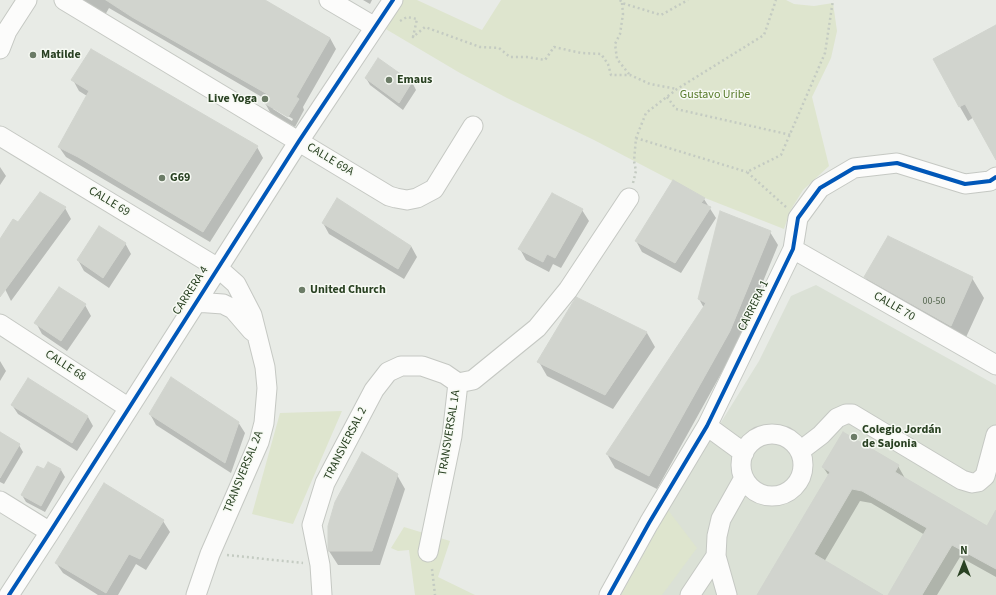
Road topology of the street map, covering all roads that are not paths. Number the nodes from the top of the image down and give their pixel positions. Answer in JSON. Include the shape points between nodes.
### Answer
{"nodes":[{"id":1,"x":27,"y":0,"type":"edge"},
{"id":2,"x":64,"y":0,"type":"edge"},
{"id":3,"x":329,"y":0,"type":"edge"},
{"id":4,"x":393,"y":0,"type":"edge"},
{"id":5,"x":384,"y":26,"type":"junction"},
{"id":6,"x":4,"y":35,"type":"edge"},
{"id":7,"x":0,"y":49,"type":"edge"},
{"id":8,"x":473,"y":126,"type":"dead end"},
{"id":9,"x":0,"y":136,"type":"edge"},
{"id":10,"x":299,"y":141,"type":"junction"},
{"id":11,"x":996,"y":177,"type":"edge"},
{"id":12,"x":628,"y":198,"type":"road end"},
{"id":13,"x":793,"y":249,"type":"junction"},
{"id":14,"x":218,"y":268,"type":"junction"},
{"id":15,"x":196,"y":302,"type":"junction"},
{"id":16,"x":0,"y":324,"type":"edge"},
{"id":17,"x":260,"y":344,"type":"junction"},
{"id":18,"x":996,"y":365,"type":"edge"},
{"id":19,"x":458,"y":383,"type":"junction"},
{"id":20,"x":129,"y":408,"type":"junction"},
{"id":21,"x":707,"y":426,"type":"junction"},
{"id":22,"x":996,"y":435,"type":"edge"},
{"id":23,"x":800,"y":452,"type":"junction"},
{"id":24,"x":744,"y":453,"type":"junction"},
{"id":25,"x":744,"y":478,"type":"junction"},
{"id":26,"x":0,"y":502,"type":"edge"},
{"id":27,"x":50,"y":532,"type":"junction"},
{"id":28,"x":428,"y":552,"type":"road end"},
{"id":29,"x":716,"y":556,"type":"junction"},
{"id":30,"x":9,"y":595,"type":"edge"},
{"id":31,"x":196,"y":595,"type":"edge"},
{"id":32,"x":322,"y":595,"type":"edge"},
{"id":33,"x":609,"y":595,"type":"edge"},
{"id":34,"x":690,"y":595,"type":"edge"},
{"id":35,"x":727,"y":595,"type":"edge"}],
"edges":[{"from":1,"to":6,"type":"street"},
{"from":2,"to":10,"type":"street","name":"CALLE 69A"},
{"from":3,"to":5,"type":"street"},
{"from":4,"to":5,"type":"street","name":"CARRERA 4"},
{"from":5,"to":10,"type":"street","name":"CARRERA 4"},
{"from":6,"to":7,"type":"street"},
{"from":8,"to":10,"type":"street","name":"CALLE 69A","via":[[434,189],[407,200],[389,196]]},
{"from":9,"to":14,"type":"street","name":"CALLE 69"},
{"from":10,"to":14,"type":"street","name":"CARRERA 4"},
{"from":11,"to":13,"type":"street","name":"CARRERA 1","via":[[990,181],[965,184],[897,163],[854,168],[820,188],[798,218]]},
{"from":12,"to":19,"type":"street","name":"TRANSVERSAL 1A","via":[[568,290],[537,328],[474,380]]},
{"from":13,"to":18,"type":"street","name":"CALLE 70"},
{"from":13,"to":21,"type":"street","name":"CARRERA 1"},
{"from":14,"to":15,"type":"street","name":"CARRERA 4"},
{"from":14,"to":17,"type":"street","name":"TRANSVERSAL 2A","via":[[231,279],[242,294],[252,315]]},
{"from":15,"to":17,"type":"street","name":"TRANSVERSAL 2A","via":[[223,304],[233,309],[242,317]]},
{"from":15,"to":20,"type":"street","name":"CARRERA 4"},
{"from":16,"to":20,"type":"street","name":"CALLE 68"},
{"from":17,"to":31,"type":"street","name":"TRANSVERSAL 2A","via":[[267,388],[264,423],[259,442],[210,554]]},
{"from":19,"to":28,"type":"street","name":"TRANSVERSAL 1A","via":[[452,436]]},
{"from":19,"to":32,"type":"street","name":"TRANSVERSAL 2","via":[[444,374],[422,366],[401,366],[388,372],[374,390],[325,483],[312,525],[320,565]]},
{"from":20,"to":27,"type":"street","name":"CARRERA 4"},
{"from":21,"to":24,"type":"street"},
{"from":21,"to":33,"type":"street","name":"CARRERA 1"},
{"from":22,"to":23,"type":"street","via":[[985,476],[972,483],[962,480],[852,414],[837,418],[822,435]]},
{"from":23,"to":24,"type":"street","via":[[789,439],[772,434],[755,440]]},
{"from":23,"to":25,"type":"street","via":[[804,467],[802,475],[793,489],[786,493],[778,496],[762,494]]},
{"from":24,"to":25,"type":"street","via":[[741,465]]},
{"from":25,"to":29,"type":"street","via":[[721,519]]},
{"from":26,"to":27,"type":"street"},
{"from":27,"to":30,"type":"street","name":"CARRERA 4"},
{"from":29,"to":34,"type":"street"},
{"from":29,"to":35,"type":"street"}]}
